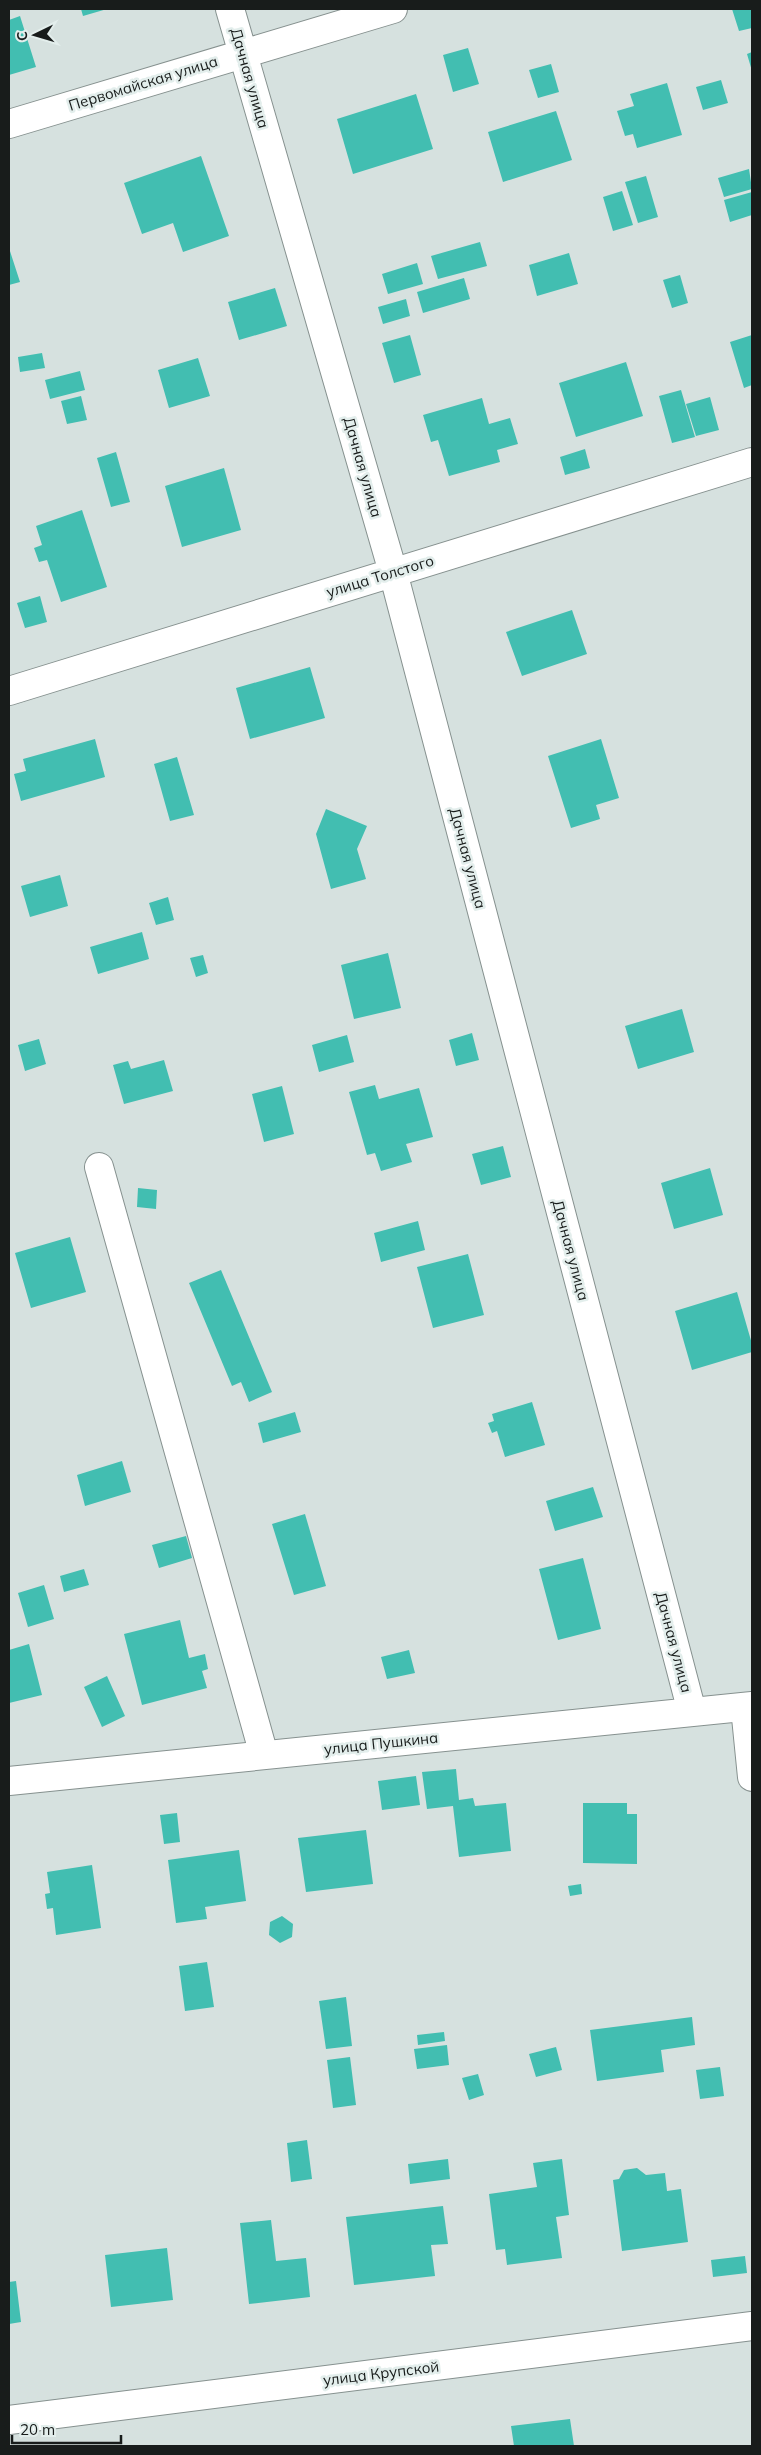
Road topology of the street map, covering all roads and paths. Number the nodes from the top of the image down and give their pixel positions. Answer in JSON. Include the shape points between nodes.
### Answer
{"nodes":[{"id":1,"x":230,"y":9,"type":"edge"},
{"id":2,"x":393,"y":9,"type":"edge"},
{"id":3,"x":243,"y":52,"type":"junction"},
{"id":4,"x":9,"y":124,"type":"edge"},
{"id":5,"x":752,"y":462,"type":"edge"},
{"id":6,"x":393,"y":572,"type":"junction"},
{"id":7,"x":9,"y":691,"type":"edge"},
{"id":8,"x":98,"y":1167,"type":"dead end"},
{"id":9,"x":749,"y":1706,"type":"edge"},
{"id":10,"x":692,"y":1712,"type":"junction"},
{"id":11,"x":264,"y":1755,"type":"junction"},
{"id":12,"x":752,"y":1777,"type":"edge"},
{"id":13,"x":9,"y":1781,"type":"edge"},
{"id":14,"x":752,"y":2326,"type":"edge"},
{"id":15,"x":9,"y":2420,"type":"edge"}],
"edges":[{"from":1,"to":3,"type":"street","name":"Дачная улица"},
{"from":2,"to":3,"type":"street","name":"Первомайская улица"},
{"from":3,"to":4,"type":"street","name":"Первомайская улица"},
{"from":3,"to":6,"type":"street","name":"Дачная улица"},
{"from":5,"to":6,"type":"street","name":"улица Толстого"},
{"from":6,"to":7,"type":"street","name":"улица Толстого"},
{"from":6,"to":10,"type":"street","name":"Дачная улица"},
{"from":8,"to":11,"type":"street"},
{"from":9,"to":10,"type":"street","name":"улица Пушкина"},
{"from":9,"to":12,"type":"street"},
{"from":10,"to":11,"type":"street","name":"улица Пушкина"},
{"from":11,"to":13,"type":"street","name":"улица Пушкина"},
{"from":14,"to":15,"type":"street","name":"улица Крупской"}]}
